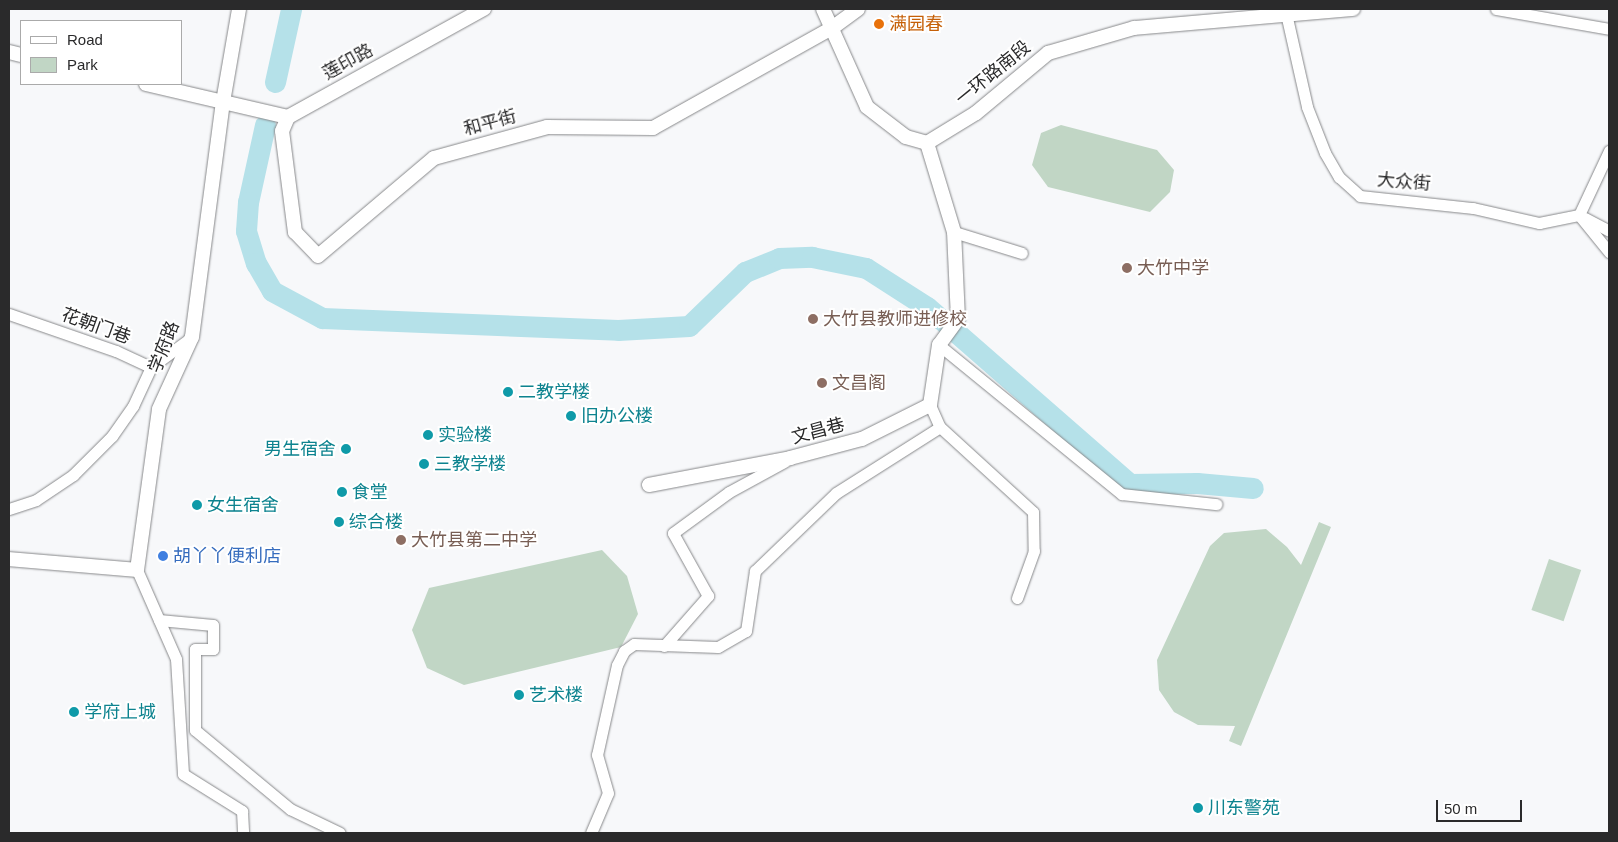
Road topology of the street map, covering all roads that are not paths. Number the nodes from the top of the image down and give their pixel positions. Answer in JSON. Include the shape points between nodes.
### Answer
{"nodes":[{"id":1,"x":239,"y":9,"type":"edge"},
{"id":2,"x":484,"y":9,"type":"edge"},
{"id":3,"x":823,"y":9,"type":"edge"},
{"id":4,"x":858,"y":9,"type":"edge"},
{"id":5,"x":1353,"y":9,"type":"edge"},
{"id":6,"x":1496,"y":9,"type":"edge"},
{"id":7,"x":1286,"y":13,"type":"edge"},
{"id":8,"x":832,"y":28,"type":"junction"},
{"id":9,"x":1609,"y":30,"type":"edge"},
{"id":10,"x":150,"y":85,"type":"edge"},
{"id":11,"x":223,"y":102,"type":"junction"},
{"id":12,"x":288,"y":117,"type":"junction"},
{"id":13,"x":927,"y":143,"type":"junction"},
{"id":14,"x":1609,"y":151,"type":"edge"},
{"id":15,"x":1579,"y":215,"type":"junction"},
{"id":16,"x":1609,"y":231,"type":"edge"},
{"id":17,"x":954,"y":232,"type":"junction"},
{"id":18,"x":1609,"y":252,"type":"edge"},
{"id":19,"x":1022,"y":253,"type":"dead end"},
{"id":20,"x":9,"y":314,"type":"edge"},
{"id":21,"x":192,"y":337,"type":"junction"},
{"id":22,"x":939,"y":345,"type":"junction"},
{"id":23,"x":151,"y":367,"type":"junction"},
{"id":24,"x":930,"y":405,"type":"junction"},
{"id":25,"x":940,"y":427,"type":"junction"},
{"id":26,"x":790,"y":458,"type":"junction"},
{"id":27,"x":649,"y":485,"type":"dead end"},
{"id":28,"x":1216,"y":504,"type":"dead end"},
{"id":29,"x":9,"y":509,"type":"edge"},
{"id":30,"x":9,"y":559,"type":"edge"},
{"id":31,"x":137,"y":570,"type":"junction"},
{"id":32,"x":1017,"y":598,"type":"dead end"},
{"id":33,"x":159,"y":620,"type":"junction"},
{"id":34,"x":664,"y":646,"type":"junction"},
{"id":35,"x":243,"y":833,"type":"edge"},
{"id":36,"x":340,"y":833,"type":"edge"},
{"id":37,"x":591,"y":833,"type":"edge"}],
"edges":[{"from":1,"to":11,"type":"street","name":"学府路"},
{"from":2,"to":12,"type":"street","name":"莲印路"},
{"from":3,"to":8,"type":"street"},
{"from":4,"to":8,"type":"street"},
{"from":5,"to":7,"type":"street","name":"一环路南段"},
{"from":6,"to":9,"type":"street"},
{"from":7,"to":13,"type":"street","name":"一环路南段","via":[[1134,28],[1048,53],[976,113]]},
{"from":7,"to":15,"type":"street","name":"大众街","via":[[1307,107],[1325,153],[1339,177],[1360,196],[1472,208],[1539,223]]},
{"from":8,"to":12,"type":"street","name":"和平街","via":[[653,128],[547,127],[434,158],[318,256],[295,232],[282,131]]},
{"from":8,"to":13,"type":"street","via":[[867,107],[906,137]]},
{"from":10,"to":11,"type":"street"},
{"from":11,"to":12,"type":"street"},
{"from":11,"to":21,"type":"street","name":"学府路"},
{"from":13,"to":17,"type":"street"},
{"from":14,"to":15,"type":"street"},
{"from":15,"to":16,"type":"street"},
{"from":15,"to":18,"type":"street"},
{"from":17,"to":19,"type":"street"},
{"from":17,"to":22,"type":"street","via":[[958,319]]},
{"from":20,"to":23,"type":"street","name":"花朝门巷","via":[[116,351]]},
{"from":21,"to":23,"type":"street"},
{"from":21,"to":31,"type":"street","name":"学府路","via":[[159,409]]},
{"from":22,"to":24,"type":"street"},
{"from":22,"to":28,"type":"street","via":[[1122,494]]},
{"from":23,"to":29,"type":"street","via":[[133,406],[112,436],[73,475],[36,500]]},
{"from":24,"to":25,"type":"street"},
{"from":24,"to":26,"type":"street","name":"文昌巷","via":[[862,439]]},
{"from":25,"to":32,"type":"street","via":[[1033,512],[1034,551]]},
{"from":25,"to":34,"type":"street","via":[[836,493],[755,571],[746,630],[718,647]]},
{"from":26,"to":27,"type":"street","name":"文昌巷"},
{"from":26,"to":34,"type":"street","via":[[729,492],[673,533],[708,596]]},
{"from":30,"to":31,"type":"street"},
{"from":31,"to":33,"type":"street"},
{"from":33,"to":35,"type":"street","via":[[176,659],[183,774],[242,811]]},
{"from":33,"to":36,"type":"street","via":[[213,625],[214,649],[195,650],[195,730],[290,809]]},
{"from":34,"to":37,"type":"street","via":[[634,644],[624,651],[617,665],[598,755],[608,793]]}]}
